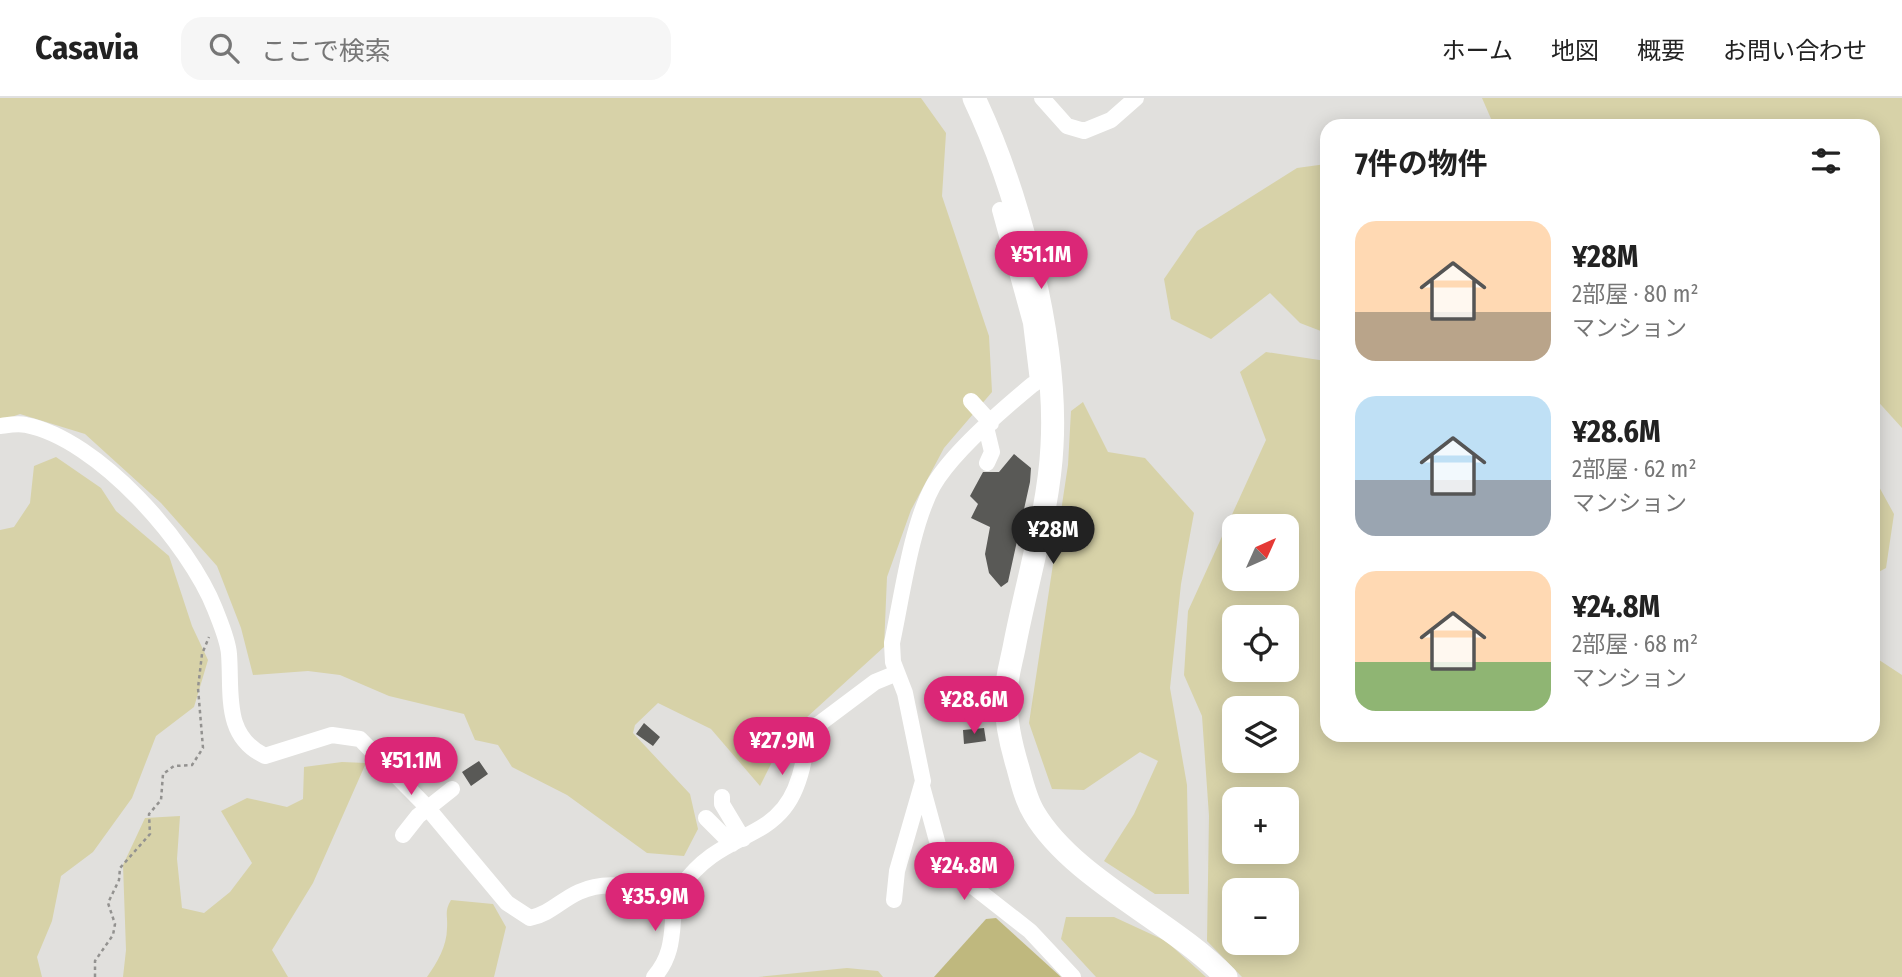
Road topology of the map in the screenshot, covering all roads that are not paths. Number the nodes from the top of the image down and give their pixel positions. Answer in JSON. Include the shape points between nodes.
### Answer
{"nodes":[{"id":1,"x":974,"y":98,"type":"edge"},
{"id":2,"x":1042,"y":98,"type":"edge"},
{"id":3,"x":1136,"y":98,"type":"edge"},
{"id":4,"x":1000,"y":210,"type":"dead end"},
{"id":5,"x":1045,"y":381,"type":"junction"},
{"id":6,"x":971,"y":401,"type":"dead end"},
{"id":7,"x":989,"y":425,"type":"junction"},
{"id":8,"x":0,"y":426,"type":"edge"},
{"id":9,"x":987,"y":463,"type":"dead end"},
{"id":10,"x":897,"y":673,"type":"junction"},
{"id":11,"x":922,"y":786,"type":"junction"},
{"id":12,"x":452,"y":789,"type":"dead end"},
{"id":13,"x":722,"y":797,"type":"dead end"},
{"id":14,"x":427,"y":807,"type":"junction"},
{"id":15,"x":706,"y":818,"type":"dead end"},
{"id":16,"x":403,"y":835,"type":"dead end"},
{"id":17,"x":738,"y":842,"type":"junction"},
{"id":18,"x":676,"y":899,"type":"junction"},
{"id":19,"x":894,"y":900,"type":"dead end"},
{"id":20,"x":653,"y":977,"type":"edge"},
{"id":21,"x":1073,"y":977,"type":"edge"},
{"id":22,"x":1226,"y":977,"type":"edge"}],
"edges":[{"from":1,"to":5,"type":"street","via":[[997,149],[1040,307]]},
{"from":2,"to":3,"type":"street","via":[[1067,126],[1084,131],[1111,120]]},
{"from":4,"to":5,"type":"street"},
{"from":5,"to":7,"type":"street"},
{"from":5,"to":22,"type":"street","via":[[1052,449],[1006,695],[1010,740],[1021,782],[1033,813],[1075,859]]},
{"from":6,"to":7,"type":"street"},
{"from":7,"to":9,"type":"street","via":[[992,452]]},
{"from":7,"to":10,"type":"street","via":[[940,475],[923,510],[892,643]]},
{"from":8,"to":14,"type":"street","via":[[24,424],[54,434],[82,452],[145,503],[184,549],[213,604],[229,651],[229,703],[235,729],[252,750],[265,756],[332,735],[360,739]]},
{"from":10,"to":11,"type":"street","via":[[922,767]]},
{"from":10,"to":17,"type":"street","via":[[875,682],[811,730],[793,797],[768,825]]},
{"from":11,"to":19,"type":"street","via":[[897,871]]},
{"from":11,"to":21,"type":"street","via":[[947,866],[1030,931]]},
{"from":12,"to":14,"type":"street"},
{"from":13,"to":17,"type":"street"},
{"from":14,"to":16,"type":"street"},
{"from":14,"to":18,"type":"street","via":[[507,903],[530,918],[542,916],[578,892],[601,886],[624,884]]},
{"from":15,"to":17,"type":"street"},
{"from":17,"to":18,"type":"street","via":[[688,877]]},
{"from":18,"to":20,"type":"street","via":[[670,950]]}]}
